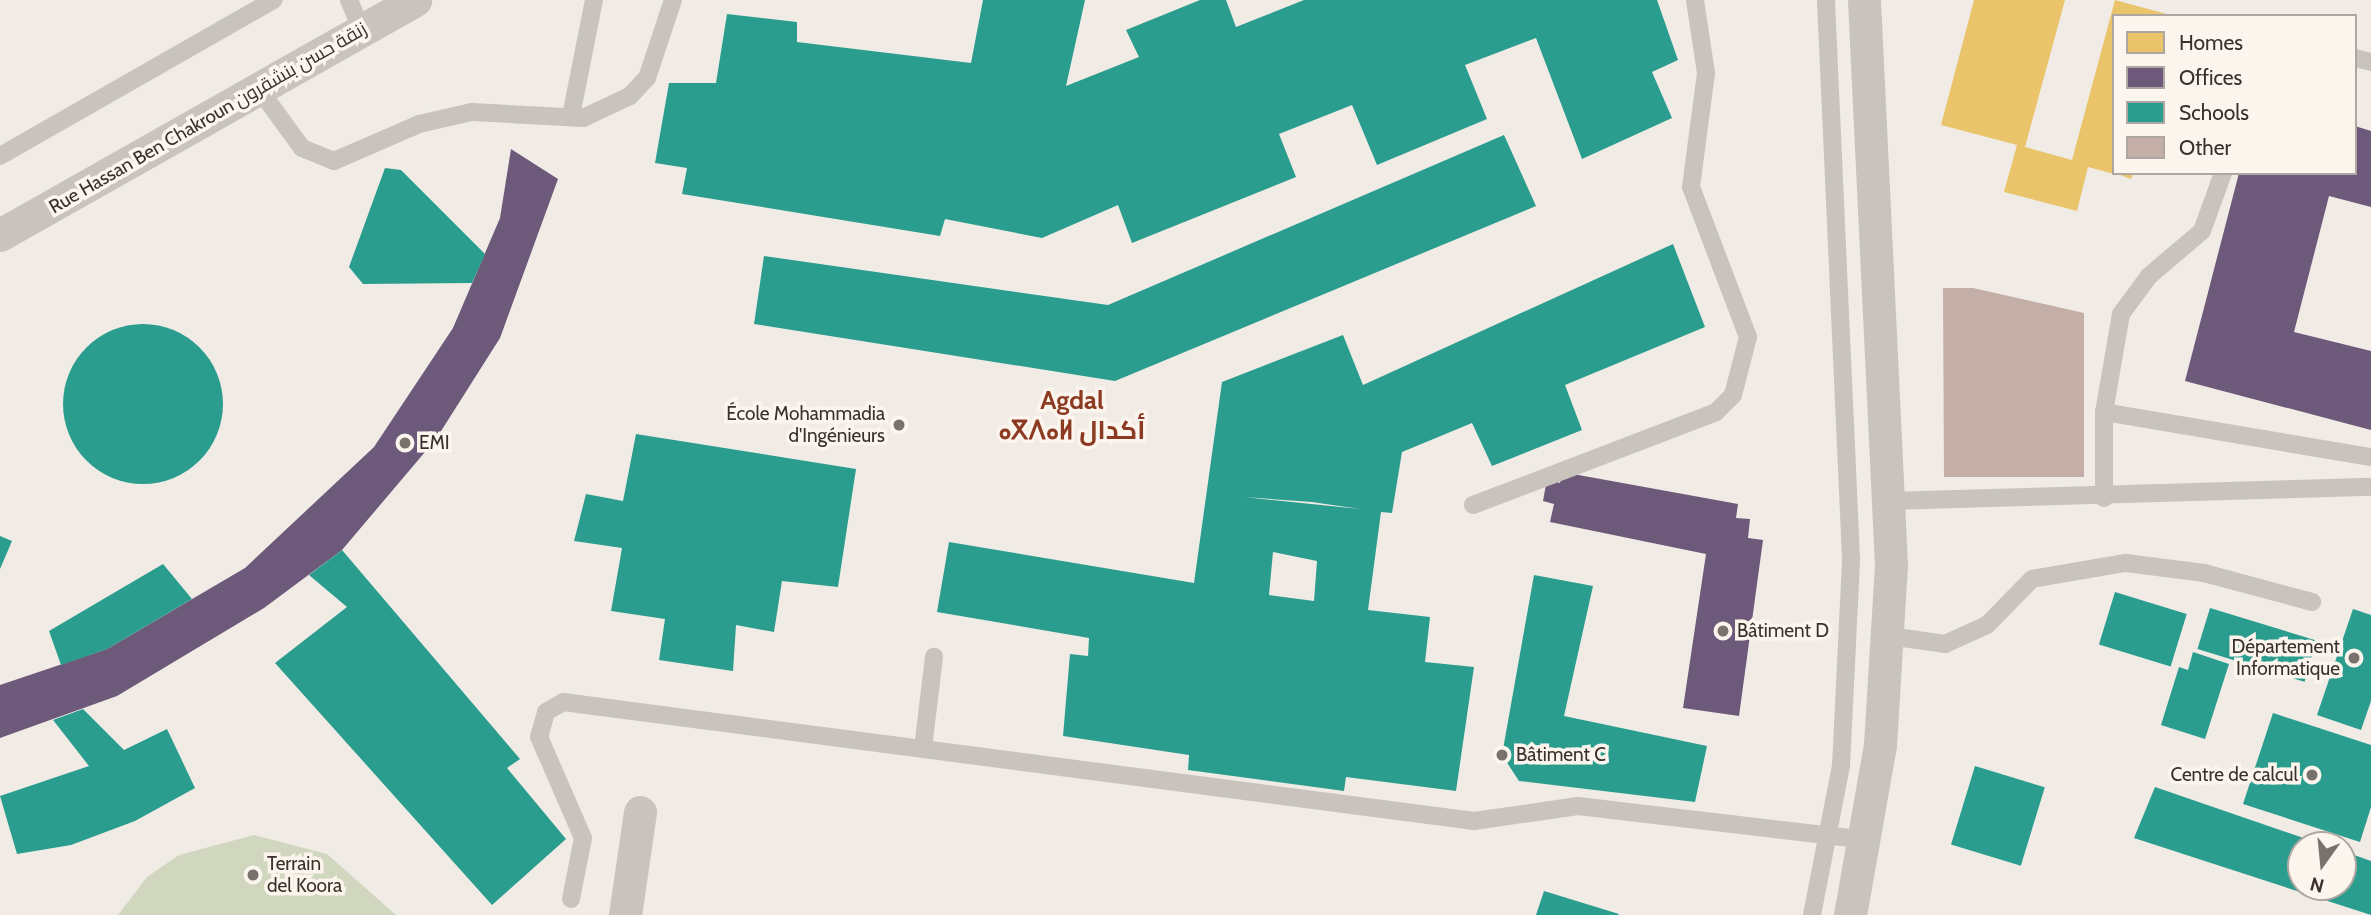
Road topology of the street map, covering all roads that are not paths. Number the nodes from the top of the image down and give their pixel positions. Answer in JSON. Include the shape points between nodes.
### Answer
{"nodes":[{"id":1,"x":274,"y":0,"type":"edge"},
{"id":2,"x":349,"y":0,"type":"edge"},
{"id":3,"x":415,"y":0,"type":"edge"},
{"id":4,"x":593,"y":0,"type":"edge"},
{"id":5,"x":673,"y":0,"type":"edge"},
{"id":6,"x":1695,"y":0,"type":"edge"},
{"id":7,"x":1826,"y":0,"type":"edge"},
{"id":8,"x":1864,"y":0,"type":"edge"},
{"id":9,"x":362,"y":30,"type":"junction"},
{"id":10,"x":259,"y":89,"type":"junction"},
{"id":11,"x":571,"y":116,"type":"junction"},
{"id":12,"x":0,"y":156,"type":"edge"},
{"id":13,"x":2222,"y":175,"type":"edge"},
{"id":14,"x":0,"y":235,"type":"edge"},
{"id":15,"x":2104,"y":412,"type":"junction"},
{"id":16,"x":2371,"y":457,"type":"edge"},
{"id":17,"x":2371,"y":487,"type":"edge"},
{"id":18,"x":2104,"y":498,"type":"junction"},
{"id":19,"x":1890,"y":501,"type":"junction"},
{"id":20,"x":1473,"y":505,"type":"dead end"},
{"id":21,"x":2312,"y":602,"type":"dead end"},
{"id":22,"x":1889,"y":636,"type":"junction"},
{"id":23,"x":934,"y":657,"type":"dead end"},
{"id":24,"x":923,"y":748,"type":"junction"},
{"id":25,"x":640,"y":812,"type":"dead end"},
{"id":26,"x":1831,"y":836,"type":"junction"},
{"id":27,"x":1867,"y":840,"type":"junction"},
{"id":28,"x":572,"y":899,"type":"dead end"},
{"id":29,"x":625,"y":915,"type":"edge"},
{"id":30,"x":1812,"y":915,"type":"edge"},
{"id":31,"x":1850,"y":915,"type":"edge"}],
"edges":[{"from":1,"to":12,"type":"lane"},
{"from":2,"to":9,"type":"lane"},
{"from":3,"to":9,"type":"street","name":"Rue Hassan Ben Chakroun زنقة حسن بنشقرون"},
{"from":4,"to":11,"type":"lane"},
{"from":5,"to":11,"type":"lane","via":[[647,78],[597,115]]},
{"from":6,"to":20,"type":"lane","via":[[1706,73],[1691,187],[1748,337],[1733,395],[1716,412]]},
{"from":7,"to":26,"type":"lane","via":[[1851,509],[1847,682]]},
{"from":8,"to":19,"type":"street"},
{"from":9,"to":10,"type":"street","name":"Rue Hassan Ben Chakroun زنقة حسن بنشقرون"},
{"from":10,"to":11,"type":"lane","via":[[302,148],[334,161],[419,124],[472,112]]},
{"from":10,"to":14,"type":"street","name":"Rue Hassan Ben Chakroun زنقة حسن بنشقرون"},
{"from":13,"to":15,"type":"lane","via":[[2202,231],[2149,276],[2121,314]]},
{"from":15,"to":16,"type":"lane"},
{"from":15,"to":18,"type":"lane"},
{"from":17,"to":18,"type":"lane"},
{"from":18,"to":19,"type":"lane"},
{"from":19,"to":22,"type":"street"},
{"from":21,"to":22,"type":"lane","via":[[2204,573],[2126,564],[2032,579],[1987,625],[1945,644]]},
{"from":22,"to":27,"type":"street"},
{"from":23,"to":24,"type":"lane"},
{"from":24,"to":26,"type":"lane","via":[[1474,821],[1578,806]]},
{"from":24,"to":28,"type":"lane","via":[[572,702],[553,706],[541,719],[539,737],[583,838]]},
{"from":25,"to":29,"type":"street"},
{"from":26,"to":27,"type":"lane"},
{"from":26,"to":30,"type":"lane"},
{"from":27,"to":31,"type":"street"}]}
